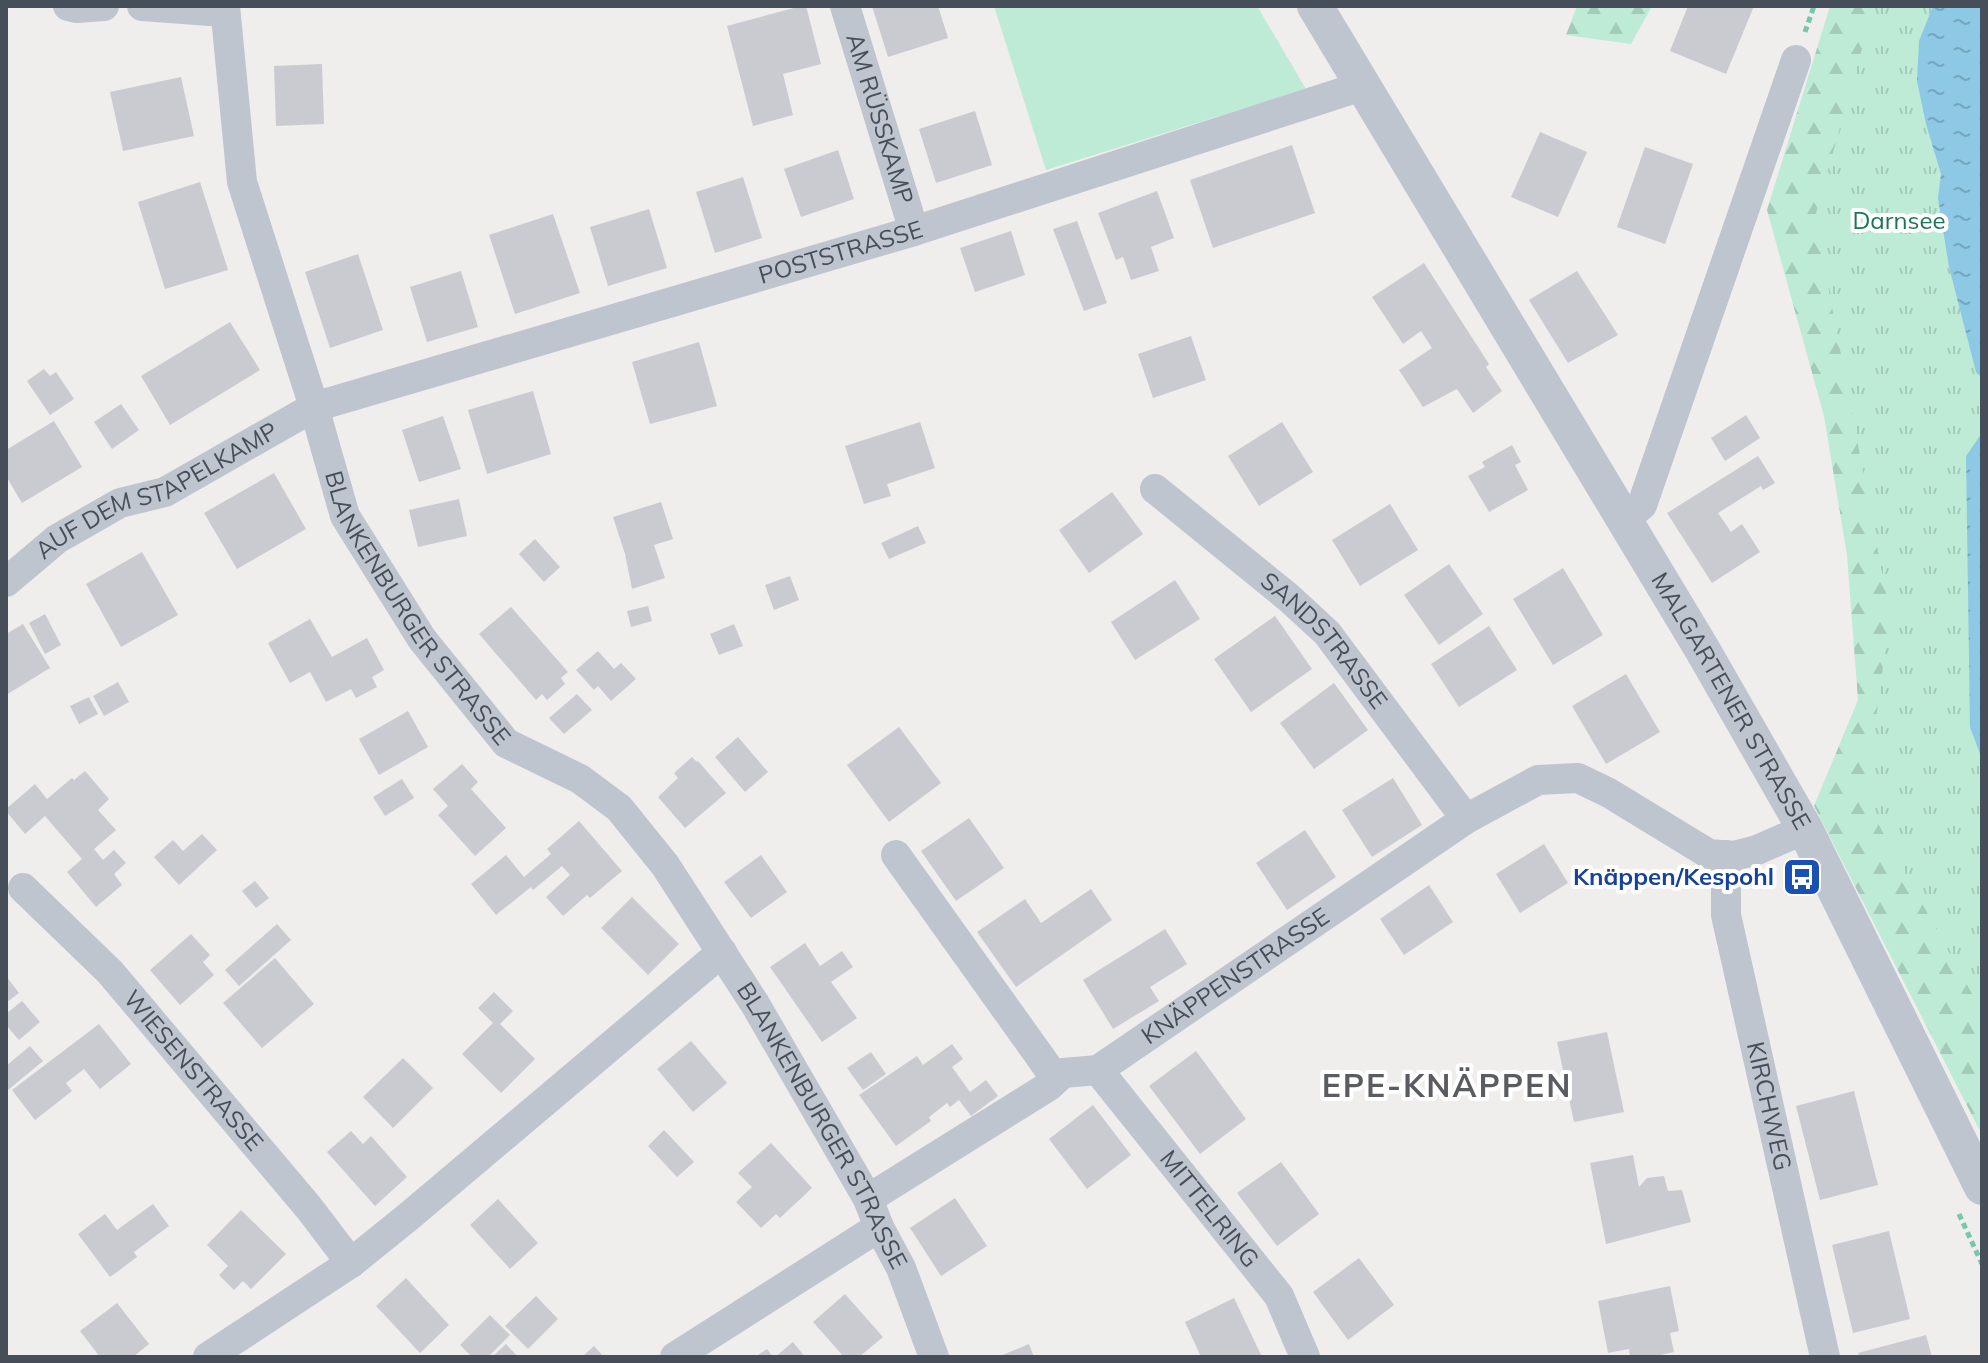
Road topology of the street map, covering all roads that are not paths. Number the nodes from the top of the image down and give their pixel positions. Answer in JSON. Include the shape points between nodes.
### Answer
{"nodes":[{"id":1,"x":68,"y":6,"type":"edge"},
{"id":2,"x":104,"y":6,"type":"edge"},
{"id":3,"x":142,"y":6,"type":"edge"},
{"id":4,"x":845,"y":6,"type":"edge"},
{"id":5,"x":1315,"y":6,"type":"edge"},
{"id":6,"x":225,"y":9,"type":"edge"},
{"id":7,"x":1796,"y":60,"type":"dead end"},
{"id":8,"x":1362,"y":86,"type":"junction"},
{"id":9,"x":914,"y":231,"type":"junction"},
{"id":10,"x":314,"y":407,"type":"junction"},
{"id":11,"x":1155,"y":489,"type":"dead end"},
{"id":12,"x":1623,"y":521,"type":"junction"},
{"id":13,"x":6,"y":582,"type":"edge"},
{"id":14,"x":1466,"y":819,"type":"junction"},
{"id":15,"x":1805,"y":829,"type":"junction"},
{"id":16,"x":896,"y":855,"type":"dead end"},
{"id":17,"x":1726,"y":855,"type":"junction"},
{"id":18,"x":23,"y":888,"type":"dead end"},
{"id":19,"x":722,"y":952,"type":"junction"},
{"id":20,"x":1098,"y":1070,"type":"junction"},
{"id":21,"x":1056,"y":1079,"type":"junction"},
{"id":22,"x":868,"y":1199,"type":"junction"},
{"id":23,"x":1970,"y":1199,"type":"edge"},
{"id":24,"x":879,"y":1227,"type":"junction"},
{"id":25,"x":351,"y":1263,"type":"junction"},
{"id":26,"x":208,"y":1357,"type":"edge"},
{"id":27,"x":675,"y":1357,"type":"edge"},
{"id":28,"x":934,"y":1357,"type":"edge"},
{"id":29,"x":1305,"y":1357,"type":"edge"},
{"id":30,"x":1825,"y":1357,"type":"edge"}],
"edges":[{"from":1,"to":2,"type":"street"},
{"from":3,"to":6,"type":"street"},
{"from":4,"to":9,"type":"street","name":"AM RÜSSKAMP"},
{"from":5,"to":8,"type":"street","name":"MALGARTENER STRASSE"},
{"from":6,"to":10,"type":"street","name":"BLANKENBURGER STRASSE","via":[[242,182]]},
{"from":7,"to":12,"type":"street","via":[[1642,505]]},
{"from":8,"to":9,"type":"street","name":"POSTSTRASSE"},
{"from":8,"to":12,"type":"street","name":"MALGARTENER STRASSE"},
{"from":9,"to":10,"type":"street","name":"POSTSTRASSE"},
{"from":10,"to":13,"type":"street","name":"AUF DEM STAPELKAMP","via":[[165,492],[120,503],[57,539]]},
{"from":10,"to":19,"type":"street","name":"BLANKENBURGER STRASSE","via":[[345,516],[422,639],[506,743],[580,779],[619,808],[665,865]]},
{"from":11,"to":14,"type":"street","name":"SANDSTRASSE","via":[[1327,633]]},
{"from":12,"to":15,"type":"street","name":"MALGARTENER STRASSE"},
{"from":14,"to":17,"type":"street","name":"KNÄPPENSTRASSE","via":[[1538,780],[1578,778],[1709,854]]},
{"from":14,"to":20,"type":"street","name":"KNÄPPENSTRASSE"},
{"from":15,"to":17,"type":"street","via":[[1757,850]]},
{"from":15,"to":23,"type":"street","name":"MALGARTENER STRASSE"},
{"from":16,"to":21,"type":"street"},
{"from":17,"to":30,"type":"street","name":"KIRCHWEG","via":[[1726,915]]},
{"from":18,"to":25,"type":"street","name":"WIESENSTRASSE","via":[[110,972]]},
{"from":19,"to":22,"type":"street","name":"BLANKENBURGER STRASSE"},
{"from":19,"to":25,"type":"street"},
{"from":20,"to":21,"type":"street","name":"KNÄPPENSTRASSE","via":[[1063,1073]]},
{"from":20,"to":29,"type":"street","name":"MITTELRING","via":[[1279,1296]]},
{"from":21,"to":22,"type":"street","name":"KNÄPPENSTRASSE"},
{"from":22,"to":24,"type":"street","name":"BLANKENBURGER STRASSE"},
{"from":24,"to":27,"type":"street"},
{"from":24,"to":28,"type":"street","name":"BLANKENBURGER STRASSE","via":[[901,1268]]},
{"from":25,"to":26,"type":"street"}]}
